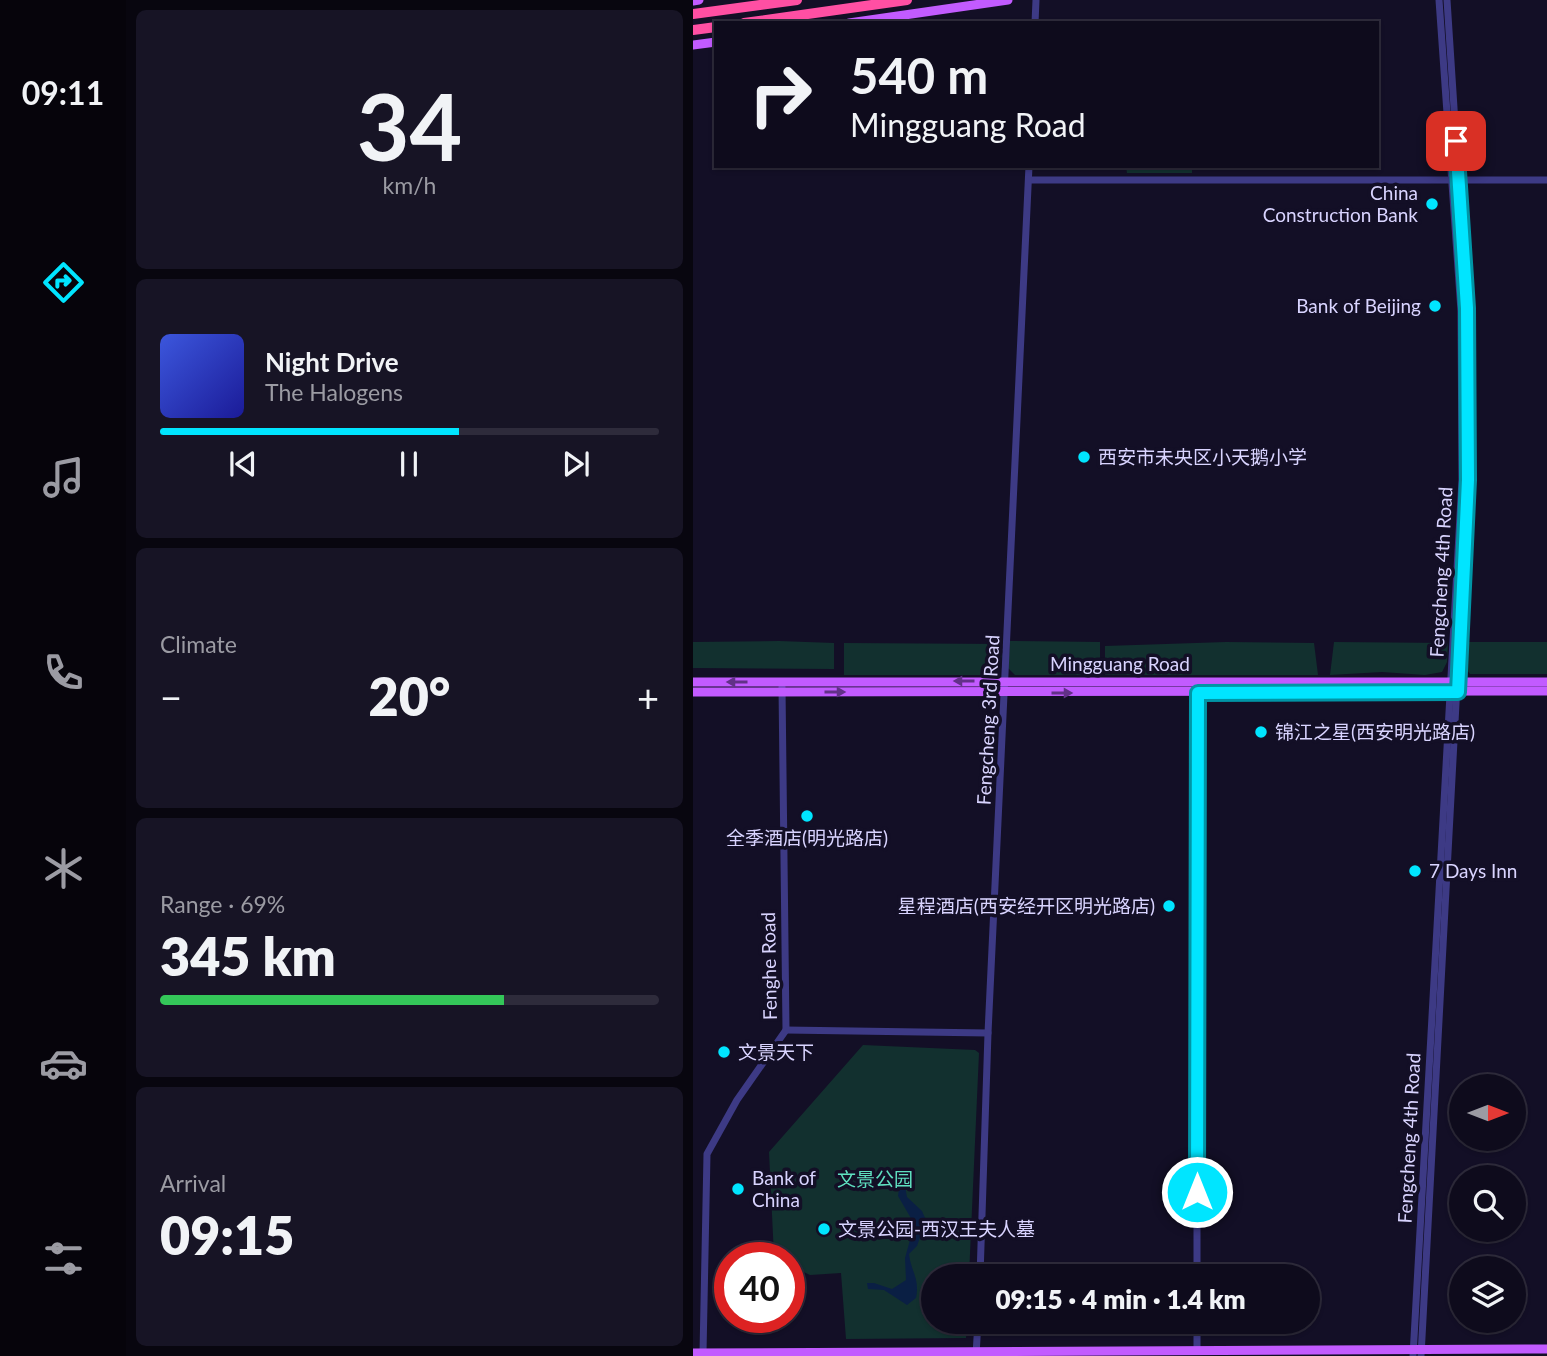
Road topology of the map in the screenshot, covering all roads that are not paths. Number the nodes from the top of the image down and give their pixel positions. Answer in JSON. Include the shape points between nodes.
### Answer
{"nodes":[{"id":1,"x":699,"y":0,"type":"edge"},
{"id":2,"x":797,"y":0,"type":"edge"},
{"id":3,"x":907,"y":0,"type":"edge"},
{"id":4,"x":1008,"y":0,"type":"edge"},
{"id":5,"x":1036,"y":0,"type":"edge"},
{"id":6,"x":1439,"y":0,"type":"edge"},
{"id":7,"x":1447,"y":0,"type":"edge"},
{"id":8,"x":693,"y":1,"type":"edge"},
{"id":9,"x":693,"y":14,"type":"edge"},
{"id":10,"x":758,"y":21,"type":"edge"},
{"id":11,"x":863,"y":21,"type":"edge"},
{"id":12,"x":1035,"y":21,"type":"edge"},
{"id":13,"x":714,"y":27,"type":"edge"},
{"id":14,"x":693,"y":30,"type":"edge"},
{"id":15,"x":714,"y":42,"type":"edge"},
{"id":16,"x":693,"y":45,"type":"edge"},
{"id":17,"x":1029,"y":168,"type":"edge"},
{"id":18,"x":1028,"y":180,"type":"junction"},
{"id":19,"x":1456,"y":180,"type":"junction"},
{"id":20,"x":1547,"y":180,"type":"edge"},
{"id":21,"x":1005,"y":681,"type":"junction"},
{"id":22,"x":693,"y":682,"type":"edge"},
{"id":23,"x":1197,"y":682,"type":"junction"},
{"id":24,"x":1547,"y":682,"type":"edge"},
{"id":25,"x":782,"y":687,"type":"junction"},
{"id":26,"x":1454,"y":687,"type":"junction"},
{"id":27,"x":1547,"y":691,"type":"edge"},
{"id":28,"x":693,"y":692,"type":"edge"},
{"id":29,"x":1005,"y":693,"type":"junction"},
{"id":30,"x":1198,"y":693,"type":"junction"},
{"id":31,"x":786,"y":1030,"type":"junction"},
{"id":32,"x":988,"y":1032,"type":"junction"},
{"id":33,"x":979,"y":1264,"type":"edge"},
{"id":34,"x":1197,"y":1264,"type":"edge"},
{"id":35,"x":978,"y":1334,"type":"edge"},
{"id":36,"x":1197,"y":1334,"type":"edge"},
{"id":37,"x":1547,"y":1349,"type":"edge"},
{"id":38,"x":1197,"y":1351,"type":"junction"},
{"id":39,"x":698,"y":1353,"type":"edge"},
{"id":40,"x":1417,"y":1353,"type":"edge"},
{"id":41,"x":977,"y":1354,"type":"edge"}],
"edges":[{"from":1,"to":8,"type":"main road"},
{"from":2,"to":9,"type":"highway"},
{"from":3,"to":10,"type":"highway"},
{"from":4,"to":11,"type":"main road"},
{"from":5,"to":12,"type":"street"},
{"from":6,"to":19,"type":"street","name":"Fengcheng 4th Road"},
{"from":7,"to":19,"type":"street","name":"Fengcheng 4th Road"},
{"from":13,"to":14,"type":"highway"},
{"from":15,"to":16,"type":"main road"},
{"from":17,"to":18,"type":"street","name":"Fengcheng 3rd Road"},
{"from":18,"to":19,"type":"street"},
{"from":18,"to":21,"type":"street","name":"Fengcheng 3rd Road"},
{"from":19,"to":20,"type":"street"},
{"from":19,"to":26,"type":"street","name":"Fengcheng 4th Road","via":[[1467,308],[1468,480]]},
{"from":21,"to":23,"type":"main road","name":"Mingguang Road"},
{"from":21,"to":25,"type":"main road","name":"Mingguang Road","one_way":true},
{"from":21,"to":29,"type":"street","name":"Fengcheng 3rd Road"},
{"from":25,"to":22,"type":"main road","name":"Mingguang Road","one_way":true},
{"from":23,"to":26,"type":"main road","name":"Mingguang Road"},
{"from":23,"to":30,"type":"street"},
{"from":24,"to":26,"type":"main road","name":"Mingguang Road"},
{"from":25,"to":28,"type":"main road","name":"Mingguang Road"},
{"from":25,"to":29,"type":"main road","name":"Mingguang Road","one_way":true},
{"from":25,"to":31,"type":"street","name":"Fenghe Road"},
{"from":26,"to":27,"type":"main road","name":"Mingguang Road"},
{"from":26,"to":30,"type":"main road","name":"Mingguang Road"},
{"from":26,"to":40,"type":"street","name":"Fengcheng 4th Road"},
{"from":29,"to":30,"type":"main road","name":"Mingguang Road","one_way":true},
{"from":29,"to":32,"type":"street","name":"Fengcheng 3rd Road"},
{"from":30,"to":34,"type":"street"},
{"from":31,"to":32,"type":"street"},
{"from":31,"to":39,"type":"street","name":"Fenghe Road","via":[[737,1100],[707,1154]]},
{"from":32,"to":33,"type":"street","name":"Fengcheng 3rd Road"},
{"from":35,"to":41,"type":"street"},
{"from":36,"to":38,"type":"street"},
{"from":37,"to":40,"type":"main road"},
{"from":38,"to":40,"type":"main road"},
{"from":38,"to":41,"type":"main road"},
{"from":39,"to":41,"type":"main road"}]}
